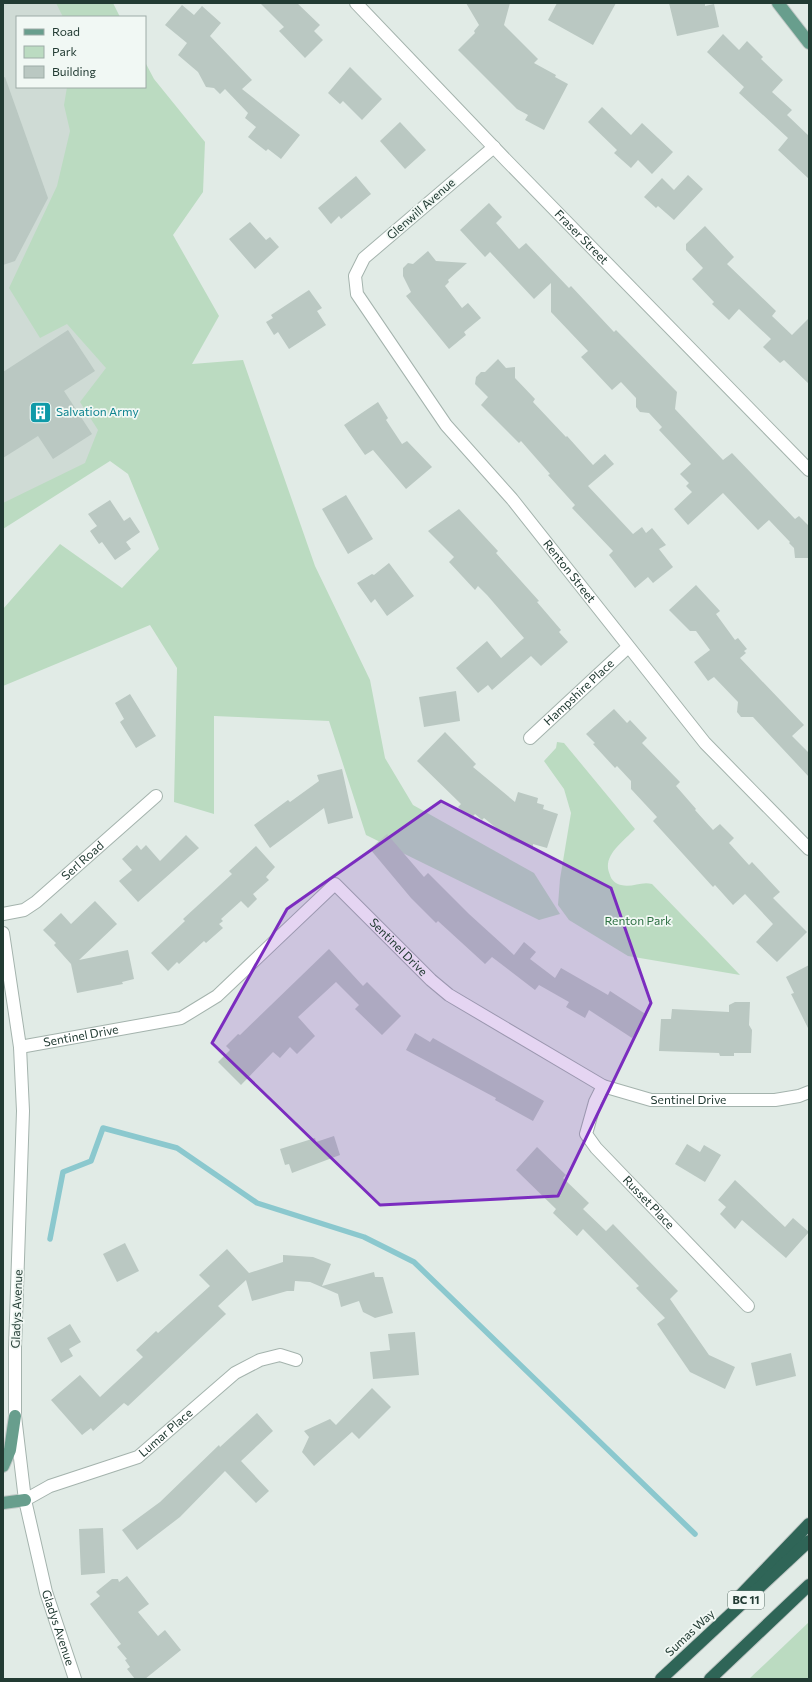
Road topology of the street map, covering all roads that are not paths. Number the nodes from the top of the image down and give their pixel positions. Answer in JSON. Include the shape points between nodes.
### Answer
{"nodes":[{"id":1,"x":356,"y":3,"type":"edge"},
{"id":2,"x":778,"y":3,"type":"edge"},
{"id":3,"x":809,"y":43,"type":"edge"},
{"id":4,"x":494,"y":147,"type":"junction"},
{"id":5,"x":355,"y":276,"type":"joint"},
{"id":6,"x":809,"y":470,"type":"edge"},
{"id":7,"x":628,"y":647,"type":"junction"},
{"id":8,"x":530,"y":738,"type":"dead end"},
{"id":9,"x":156,"y":796,"type":"dead end"},
{"id":10,"x":809,"y":849,"type":"edge"},
{"id":11,"x":3,"y":914,"type":"edge"},
{"id":12,"x":3,"y":933,"type":"edge"},
{"id":13,"x":20,"y":1047,"type":"junction"},
{"id":14,"x":602,"y":1086,"type":"junction"},
{"id":15,"x":809,"y":1092,"type":"edge"},
{"id":16,"x":748,"y":1306,"type":"dead end"},
{"id":17,"x":296,"y":1360,"type":"dead end"},
{"id":18,"x":15,"y":1416,"type":"junction"},
{"id":19,"x":3,"y":1466,"type":"edge"},
{"id":20,"x":25,"y":1500,"type":"junction"},
{"id":21,"x":3,"y":1503,"type":"edge"},
{"id":22,"x":809,"y":1524,"type":"edge"},
{"id":23,"x":809,"y":1541,"type":"edge"},
{"id":24,"x":809,"y":1584,"type":"edge"},
{"id":25,"x":682,"y":1659,"type":"junction"},
{"id":26,"x":75,"y":1679,"type":"edge"},
{"id":27,"x":661,"y":1679,"type":"edge"},
{"id":28,"x":710,"y":1679,"type":"edge"}],
"edges":[{"from":1,"to":4,"type":"street","name":"Fraser Street"},
{"from":2,"to":3,"type":"main road"},
{"from":4,"to":5,"type":"street","name":"Glenwill Avenue","via":[[364,258]]},
{"from":4,"to":6,"type":"street","name":"Fraser Street"},
{"from":5,"to":7,"type":"street","name":"Renton Street","via":[[357,294],[446,425],[512,499]]},
{"from":7,"to":8,"type":"street","name":"Hampshire Place"},
{"from":7,"to":10,"type":"street","name":"Renton Street","via":[[705,743]]},
{"from":9,"to":11,"type":"street","name":"Serl Road","via":[[36,902],[24,910]]},
{"from":12,"to":13,"type":"street","name":"Gladys Avenue"},
{"from":13,"to":14,"type":"street","name":"Sentinel Drive","via":[[180,1018],[217,996],[335,884],[449,995]]},
{"from":13,"to":18,"type":"street","name":"Gladys Avenue","via":[[24,1111],[15,1348]]},
{"from":14,"to":15,"type":"street","name":"Sentinel Drive","via":[[651,1100],[775,1100]]},
{"from":14,"to":16,"type":"street","name":"Russet Place","via":[[586,1134],[596,1148]]},
{"from":17,"to":20,"type":"street","name":"Lumar Place","via":[[280,1355],[260,1360],[235,1373],[138,1457],[50,1486]]},
{"from":18,"to":19,"type":"main road","via":[[10,1450]]},
{"from":18,"to":20,"type":"street","name":"Gladys Avenue"},
{"from":20,"to":21,"type":"main road"},
{"from":20,"to":26,"type":"street","name":"Gladys Avenue","via":[[46,1592]]},
{"from":22,"to":25,"type":"highway"},
{"from":23,"to":25,"type":"highway","name":"Sumas Way","number":"BC 11"},
{"from":24,"to":28,"type":"highway","number":"BC 11"},
{"from":25,"to":27,"type":"highway","name":"Sumas Way","number":"BC 11"}]}
